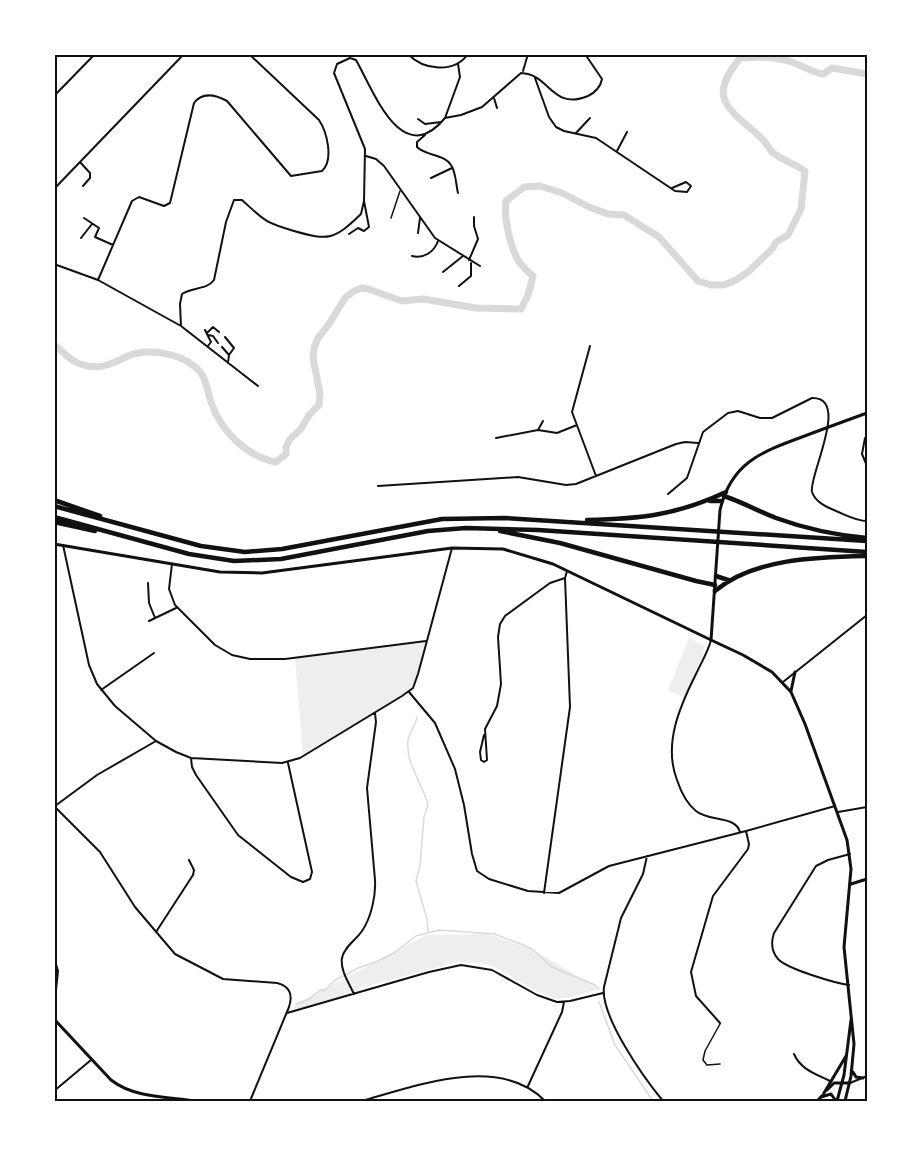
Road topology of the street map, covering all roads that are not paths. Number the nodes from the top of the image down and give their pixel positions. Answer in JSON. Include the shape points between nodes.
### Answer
{"nodes":[{"id":1,"x":95,"y":54,"type":"edge"},
{"id":2,"x":184,"y":54,"type":"edge"},
{"id":3,"x":249,"y":54,"type":"edge"},
{"id":4,"x":408,"y":54,"type":"edge"},
{"id":5,"x":468,"y":54,"type":"edge"},
{"id":6,"x":528,"y":54,"type":"edge"},
{"id":7,"x":585,"y":54,"type":"edge"},
{"id":8,"x":458,"y":64,"type":"junction"},
{"id":9,"x":523,"y":73,"type":"junction"},
{"id":10,"x":536,"y":77,"type":"junction"},
{"id":11,"x":54,"y":96,"type":"edge"},
{"id":12,"x":494,"y":98,"type":"junction"},
{"id":13,"x":497,"y":108,"type":"dead end"},
{"id":14,"x":445,"y":118,"type":"junction"},
{"id":15,"x":590,"y":118,"type":"dead end"},
{"id":16,"x":418,"y":119,"type":"dead end"},
{"id":17,"x":441,"y":122,"type":"junction"},
{"id":18,"x":627,"y":132,"type":"dead end"},
{"id":19,"x":576,"y":133,"type":"junction"},
{"id":20,"x":425,"y":134,"type":"junction"},
{"id":21,"x":617,"y":151,"type":"junction"},
{"id":22,"x":366,"y":156,"type":"junction"},
{"id":23,"x":80,"y":162,"type":"junction"},
{"id":24,"x":452,"y":168,"type":"junction"},
{"id":25,"x":431,"y":178,"type":"dead end"},
{"id":26,"x":83,"y":186,"type":"dead end"},
{"id":27,"x":672,"y":188,"type":"junction"},
{"id":28,"x":54,"y":189,"type":"edge"},
{"id":29,"x":401,"y":190,"type":"junction"},
{"id":30,"x":458,"y":193,"type":"dead end"},
{"id":31,"x":364,"y":201,"type":"junction"},
{"id":32,"x":474,"y":217,"type":"dead end"},
{"id":33,"x":84,"y":218,"type":"dead end"},
{"id":34,"x":391,"y":218,"type":"dead end"},
{"id":35,"x":420,"y":218,"type":"junction"},
{"id":36,"x":92,"y":224,"type":"junction"},
{"id":37,"x":418,"y":233,"type":"dead end"},
{"id":38,"x":349,"y":234,"type":"dead end"},
{"id":39,"x":81,"y":238,"type":"dead end"},
{"id":40,"x":438,"y":241,"type":"junction"},
{"id":41,"x":113,"y":245,"type":"junction"},
{"id":42,"x":412,"y":255,"type":"dead end"},
{"id":43,"x":463,"y":256,"type":"junction"},
{"id":44,"x":470,"y":260,"type":"junction"},
{"id":45,"x":54,"y":264,"type":"edge"},
{"id":46,"x":480,"y":267,"type":"dead end"},
{"id":47,"x":443,"y":272,"type":"dead end"},
{"id":48,"x":98,"y":280,"type":"junction"},
{"id":49,"x":459,"y":286,"type":"dead end"},
{"id":50,"x":181,"y":326,"type":"junction"},
{"id":51,"x":219,"y":332,"type":"dead end"},
{"id":52,"x":207,"y":333,"type":"junction"},
{"id":53,"x":225,"y":337,"type":"dead end"},
{"id":54,"x":218,"y":343,"type":"dead end"},
{"id":55,"x":208,"y":346,"type":"junction"},
{"id":56,"x":590,"y":346,"type":"dead end"},
{"id":57,"x":222,"y":347,"type":"dead end"},
{"id":58,"x":230,"y":355,"type":"junction"},
{"id":59,"x":228,"y":363,"type":"junction"},
{"id":60,"x":258,"y":386,"type":"dead end"},
{"id":61,"x":867,"y":413,"type":"edge"},
{"id":62,"x":543,"y":421,"type":"dead end"},
{"id":63,"x":576,"y":424,"type":"junction"},
{"id":64,"x":827,"y":428,"type":"junction"},
{"id":65,"x":538,"y":430,"type":"junction"},
{"id":66,"x":496,"y":438,"type":"dead end"},
{"id":67,"x":865,"y":438,"type":"dead end"},
{"id":68,"x":698,"y":443,"type":"junction"},
{"id":69,"x":867,"y":465,"type":"edge"},
{"id":70,"x":596,"y":476,"type":"junction"},
{"id":71,"x":378,"y":486,"type":"dead end"},
{"id":72,"x":668,"y":494,"type":"dead end"},
{"id":73,"x":724,"y":496,"type":"junction"},
{"id":74,"x":54,"y":500,"type":"edge"},
{"id":75,"x":702,"y":502,"type":"junction"},
{"id":76,"x":54,"y":506,"type":"edge"},
{"id":77,"x":54,"y":517,"type":"edge"},
{"id":78,"x":533,"y":520,"type":"junction"},
{"id":79,"x":867,"y":521,"type":"edge"},
{"id":80,"x":54,"y":522,"type":"edge"},
{"id":81,"x":119,"y":523,"type":"junction"},
{"id":82,"x":485,"y":528,"type":"junction"},
{"id":83,"x":867,"y":539,"type":"edge"},
{"id":84,"x":150,"y":543,"type":"junction"},
{"id":85,"x":54,"y":544,"type":"edge"},
{"id":86,"x":63,"y":545,"type":"junction"},
{"id":87,"x":452,"y":548,"type":"junction"},
{"id":88,"x":867,"y":554,"type":"edge"},
{"id":89,"x":173,"y":563,"type":"junction"},
{"id":90,"x":567,"y":571,"type":"junction"},
{"id":91,"x":716,"y":576,"type":"junction"},
{"id":92,"x":565,"y":578,"type":"junction"},
{"id":93,"x":731,"y":580,"type":"junction"},
{"id":94,"x":148,"y":583,"type":"dead end"},
{"id":95,"x":715,"y":585,"type":"junction"},
{"id":96,"x":715,"y":591,"type":"junction"},
{"id":97,"x":177,"y":608,"type":"junction"},
{"id":98,"x":867,"y":615,"type":"edge"},
{"id":99,"x":155,"y":618,"type":"junction"},
{"id":100,"x":149,"y":621,"type":"dead end"},
{"id":101,"x":711,"y":640,"type":"junction"},
{"id":102,"x":426,"y":641,"type":"junction"},
{"id":103,"x":154,"y":653,"type":"dead end"},
{"id":104,"x":795,"y":672,"type":"junction"},
{"id":105,"x":783,"y":682,"type":"junction"},
{"id":106,"x":101,"y":690,"type":"junction"},
{"id":107,"x":409,"y":692,"type":"junction"},
{"id":108,"x":791,"y":692,"type":"junction"},
{"id":109,"x":375,"y":713,"type":"junction"},
{"id":110,"x":484,"y":735,"type":"junction"},
{"id":111,"x":156,"y":741,"type":"junction"},
{"id":112,"x":191,"y":758,"type":"junction"},
{"id":113,"x":288,"y":763,"type":"junction"},
{"id":114,"x":54,"y":806,"type":"edge"},
{"id":115,"x":836,"y":806,"type":"junction"},
{"id":116,"x":867,"y":807,"type":"edge"},
{"id":117,"x":838,"y":812,"type":"junction"},
{"id":118,"x":746,"y":831,"type":"junction"},
{"id":119,"x":740,"y":832,"type":"junction"},
{"id":120,"x":850,"y":854,"type":"junction"},
{"id":121,"x":647,"y":856,"type":"junction"},
{"id":122,"x":189,"y":860,"type":"dead end"},
{"id":123,"x":867,"y":879,"type":"edge"},
{"id":124,"x":850,"y":884,"type":"junction"},
{"id":125,"x":543,"y":893,"type":"junction"},
{"id":126,"x":156,"y":933,"type":"junction"},
{"id":127,"x":54,"y":957,"type":"edge"},
{"id":128,"x":849,"y":985,"type":"junction"},
{"id":129,"x":603,"y":993,"type":"junction"},
{"id":130,"x":354,"y":994,"type":"junction"},
{"id":131,"x":564,"y":1002,"type":"junction"},
{"id":132,"x":54,"y":1010,"type":"edge"},
{"id":133,"x":287,"y":1012,"type":"junction"},
{"id":134,"x":851,"y":1018,"type":"junction"},
{"id":135,"x":54,"y":1019,"type":"edge"},
{"id":136,"x":720,"y":1023,"type":"joint"},
{"id":137,"x":794,"y":1054,"type":"dead end"},
{"id":138,"x":848,"y":1054,"type":"junction"},
{"id":139,"x":91,"y":1060,"type":"junction"},
{"id":140,"x":720,"y":1064,"type":"dead end"},
{"id":141,"x":852,"y":1068,"type":"junction"},
{"id":142,"x":865,"y":1077,"type":"edge"},
{"id":143,"x":831,"y":1081,"type":"junction"},
{"id":144,"x":843,"y":1082,"type":"junction"},
{"id":145,"x":850,"y":1083,"type":"junction"},
{"id":146,"x":528,"y":1086,"type":"junction"},
{"id":147,"x":54,"y":1091,"type":"edge"},
{"id":148,"x":823,"y":1095,"type":"junction"},
{"id":149,"x":195,"y":1101,"type":"edge"},
{"id":150,"x":250,"y":1101,"type":"edge"},
{"id":151,"x":362,"y":1101,"type":"edge"},
{"id":152,"x":545,"y":1101,"type":"edge"},
{"id":153,"x":663,"y":1101,"type":"edge"},
{"id":154,"x":817,"y":1101,"type":"edge"},
{"id":155,"x":836,"y":1101,"type":"edge"},
{"id":156,"x":845,"y":1101,"type":"edge"}],
"edges":[{"from":1,"to":11,"type":"street"},
{"from":2,"to":23,"type":"street"},
{"from":3,"to":41,"type":"street","via":[[324,127],[328,141],[325,169],[291,176],[227,101],[213,95],[202,96],[194,103],[170,203],[164,206],[134,199]]},
{"from":4,"to":8,"type":"street","via":[[423,65]]},
{"from":5,"to":8,"type":"street"},
{"from":6,"to":9,"type":"street"},
{"from":7,"to":10,"type":"street","via":[[602,79],[588,96],[567,100]]},
{"from":8,"to":14,"type":"street","via":[[460,77]]},
{"from":9,"to":10,"type":"street"},
{"from":9,"to":12,"type":"street","via":[[517,74]]},
{"from":10,"to":19,"type":"street","via":[[551,122]]},
{"from":12,"to":13,"type":"street"},
{"from":12,"to":14,"type":"street","via":[[477,110]]},
{"from":14,"to":17,"type":"street"},
{"from":15,"to":19,"type":"street"},
{"from":16,"to":17,"type":"street","via":[[425,124]]},
{"from":17,"to":20,"type":"street"},
{"from":18,"to":21,"type":"street"},
{"from":19,"to":21,"type":"street","via":[[596,138]]},
{"from":20,"to":22,"type":"street","via":[[412,135],[391,123],[357,60],[347,59],[335,66],[334,73]]},
{"from":20,"to":24,"type":"street","via":[[417,142],[419,150],[447,161]]},
{"from":21,"to":27,"type":"street"},
{"from":22,"to":29,"type":"street","via":[[378,161]]},
{"from":22,"to":31,"type":"street"},
{"from":23,"to":26,"type":"street","via":[[90,173]]},
{"from":23,"to":28,"type":"street"},
{"from":24,"to":25,"type":"street"},
{"from":24,"to":30,"type":"street"},
{"from":27,"to":27,"type":"street","via":[[686,182],[691,186],[686,192]]},
{"from":29,"to":34,"type":"lane"},
{"from":29,"to":35,"type":"street"},
{"from":31,"to":38,"type":"street","via":[[369,227]]},
{"from":31,"to":50,"type":"street","via":[[358,216],[334,234],[321,238],[270,224],[242,200],[234,200],[213,282],[187,290],[181,296]]},
{"from":32,"to":44,"type":"street","via":[[478,239]]},
{"from":33,"to":36,"type":"street"},
{"from":35,"to":37,"type":"street"},
{"from":35,"to":40,"type":"street"},
{"from":36,"to":39,"type":"street"},
{"from":36,"to":41,"type":"street","via":[[99,229],[95,237]]},
{"from":40,"to":42,"type":"street","via":[[430,252]]},
{"from":40,"to":43,"type":"street"},
{"from":41,"to":48,"type":"street"},
{"from":43,"to":44,"type":"street"},
{"from":43,"to":47,"type":"street"},
{"from":44,"to":46,"type":"street"},
{"from":44,"to":49,"type":"street","via":[[473,273]]},
{"from":45,"to":48,"type":"street"},
{"from":48,"to":50,"type":"street"},
{"from":50,"to":55,"type":"street"},
{"from":51,"to":52,"type":"street","via":[[213,327]]},
{"from":52,"to":54,"type":"street"},
{"from":52,"to":55,"type":"street","via":[[211,342]]},
{"from":53,"to":58,"type":"street","via":[[234,348]]},
{"from":55,"to":59,"type":"street"},
{"from":56,"to":63,"type":"street","via":[[572,406]]},
{"from":57,"to":58,"type":"street"},
{"from":58,"to":59,"type":"street"},
{"from":59,"to":60,"type":"street"},
{"from":61,"to":64,"type":"main road"},
{"from":62,"to":65,"type":"street"},
{"from":63,"to":65,"type":"street","via":[[554,434]]},
{"from":63,"to":70,"type":"street"},
{"from":64,"to":68,"type":"street","via":[[826,406],[814,398],[772,418],[731,411],[705,429]]},
{"from":64,"to":73,"type":"main road","via":[[756,456],[739,470]]},
{"from":64,"to":79,"type":"street","via":[[811,483],[814,496],[827,508]]},
{"from":65,"to":66,"type":"street"},
{"from":67,"to":69,"type":"street","via":[[862,454]]},
{"from":68,"to":70,"type":"street","via":[[676,444]]},
{"from":68,"to":72,"type":"street","via":[[687,478]]},
{"from":70,"to":71,"type":"street","via":[[566,485],[518,477]]},
{"from":73,"to":75,"type":"highway"},
{"from":73,"to":75,"type":"highway"},
{"from":73,"to":83,"type":"highway","via":[[795,524]]},
{"from":73,"to":91,"type":"main road"},
{"from":74,"to":81,"type":"highway"},
{"from":75,"to":78,"type":"highway","via":[[660,516]]},
{"from":76,"to":81,"type":"highway"},
{"from":77,"to":84,"type":"highway"},
{"from":78,"to":81,"type":"highway","via":[[442,519],[282,549],[245,552],[201,546]]},
{"from":78,"to":83,"type":"highway"},
{"from":80,"to":84,"type":"highway"},
{"from":82,"to":84,"type":"highway","via":[[428,531],[255,562],[209,559]]},
{"from":82,"to":88,"type":"highway"},
{"from":82,"to":95,"type":"highway","via":[[560,543]]},
{"from":85,"to":86,"type":"main road"},
{"from":86,"to":89,"type":"main road"},
{"from":86,"to":106,"type":"street","via":[[89,665]]},
{"from":87,"to":89,"type":"main road","via":[[252,573],[220,572]]},
{"from":87,"to":90,"type":"main road","via":[[503,549]]},
{"from":87,"to":102,"type":"street"},
{"from":88,"to":93,"type":"highway","via":[[789,561]]},
{"from":89,"to":97,"type":"street","via":[[168,589]]},
{"from":90,"to":92,"type":"street"},
{"from":90,"to":101,"type":"main road"},
{"from":91,"to":93,"type":"highway"},
{"from":91,"to":95,"type":"main road"},
{"from":92,"to":110,"type":"street","via":[[550,583],[501,621],[500,694]]},
{"from":92,"to":125,"type":"street","via":[[570,707]]},
{"from":93,"to":96,"type":"highway"},
{"from":94,"to":99,"type":"street"},
{"from":95,"to":96,"type":"main road"},
{"from":96,"to":101,"type":"main road"},
{"from":97,"to":99,"type":"street"},
{"from":97,"to":102,"type":"street","via":[[219,649],[243,658],[285,659]]},
{"from":98,"to":104,"type":"street"},
{"from":99,"to":100,"type":"street"},
{"from":101,"to":105,"type":"main road","via":[[754,661]]},
{"from":101,"to":119,"type":"street","via":[[674,727],[673,766],[682,793],[695,810],[734,823]]},
{"from":102,"to":107,"type":"street","via":[[416,681]]},
{"from":103,"to":106,"type":"street"},
{"from":104,"to":105,"type":"street"},
{"from":104,"to":108,"type":"main road"},
{"from":105,"to":108,"type":"main road"},
{"from":106,"to":111,"type":"street"},
{"from":107,"to":109,"type":"street"},
{"from":107,"to":125,"type":"street","via":[[435,723],[455,769],[477,871],[494,881]]},
{"from":108,"to":115,"type":"main road"},
{"from":109,"to":113,"type":"street"},
{"from":109,"to":130,"type":"street","via":[[367,788],[374,895],[364,928],[342,959]]},
{"from":110,"to":110,"type":"street","via":[[480,758],[484,762],[487,759]]},
{"from":111,"to":112,"type":"street"},
{"from":111,"to":114,"type":"street","via":[[97,775]]},
{"from":112,"to":113,"type":"street"},
{"from":112,"to":113,"type":"street","via":[[196,775],[238,835],[303,882],[311,877],[311,868]]},
{"from":114,"to":126,"type":"street","via":[[100,852]]},
{"from":115,"to":117,"type":"main road"},
{"from":115,"to":118,"type":"street"},
{"from":116,"to":117,"type":"street"},
{"from":117,"to":120,"type":"main road"},
{"from":118,"to":119,"type":"street"},
{"from":118,"to":136,"type":"street","via":[[748,849],[713,896],[691,972],[696,996]]},
{"from":119,"to":121,"type":"street"},
{"from":120,"to":124,"type":"main road"},
{"from":120,"to":128,"type":"street","via":[[816,866],[774,933],[772,944],[780,962]]},
{"from":121,"to":125,"type":"street","via":[[604,867],[563,892]]},
{"from":121,"to":129,"type":"street","via":[[645,869],[621,918]]},
{"from":122,"to":126,"type":"street","via":[[193,875]]},
{"from":123,"to":124,"type":"main road"},
{"from":124,"to":128,"type":"main road","via":[[844,938]]},
{"from":126,"to":133,"type":"street","via":[[178,956],[219,978],[285,986],[291,998]]},
{"from":127,"to":132,"type":"street","via":[[58,971]]},
{"from":128,"to":134,"type":"main road"},
{"from":129,"to":131,"type":"street"},
{"from":129,"to":153,"type":"street","via":[[614,1025]]},
{"from":130,"to":131,"type":"street","via":[[464,965],[492,970],[537,996]]},
{"from":130,"to":133,"type":"street"},
{"from":131,"to":146,"type":"street"},
{"from":133,"to":150,"type":"street"},
{"from":134,"to":138,"type":"main road"},
{"from":134,"to":141,"type":"main road"},
{"from":135,"to":139,"type":"main road"},
{"from":136,"to":140,"type":"lane","via":[[703,1060],[707,1065]]},
{"from":137,"to":143,"type":"street","via":[[807,1070]]},
{"from":138,"to":143,"type":"main road"},
{"from":138,"to":144,"type":"main road"},
{"from":139,"to":147,"type":"street"},
{"from":139,"to":149,"type":"main road","via":[[111,1080],[130,1091]]},
{"from":141,"to":142,"type":"main road","via":[[855,1076]]},
{"from":141,"to":145,"type":"main road"},
{"from":142,"to":145,"type":"street"},
{"from":143,"to":148,"type":"main road"},
{"from":144,"to":145,"type":"main road"},
{"from":144,"to":148,"type":"main road","via":[[832,1085]]},
{"from":144,"to":155,"type":"main road"},
{"from":145,"to":156,"type":"main road"},
{"from":146,"to":151,"type":"street","via":[[495,1078],[441,1079]]},
{"from":146,"to":152,"type":"street"},
{"from":148,"to":154,"type":"main road"},
{"from":148,"to":155,"type":"main road","via":[[831,1094]]}]}
